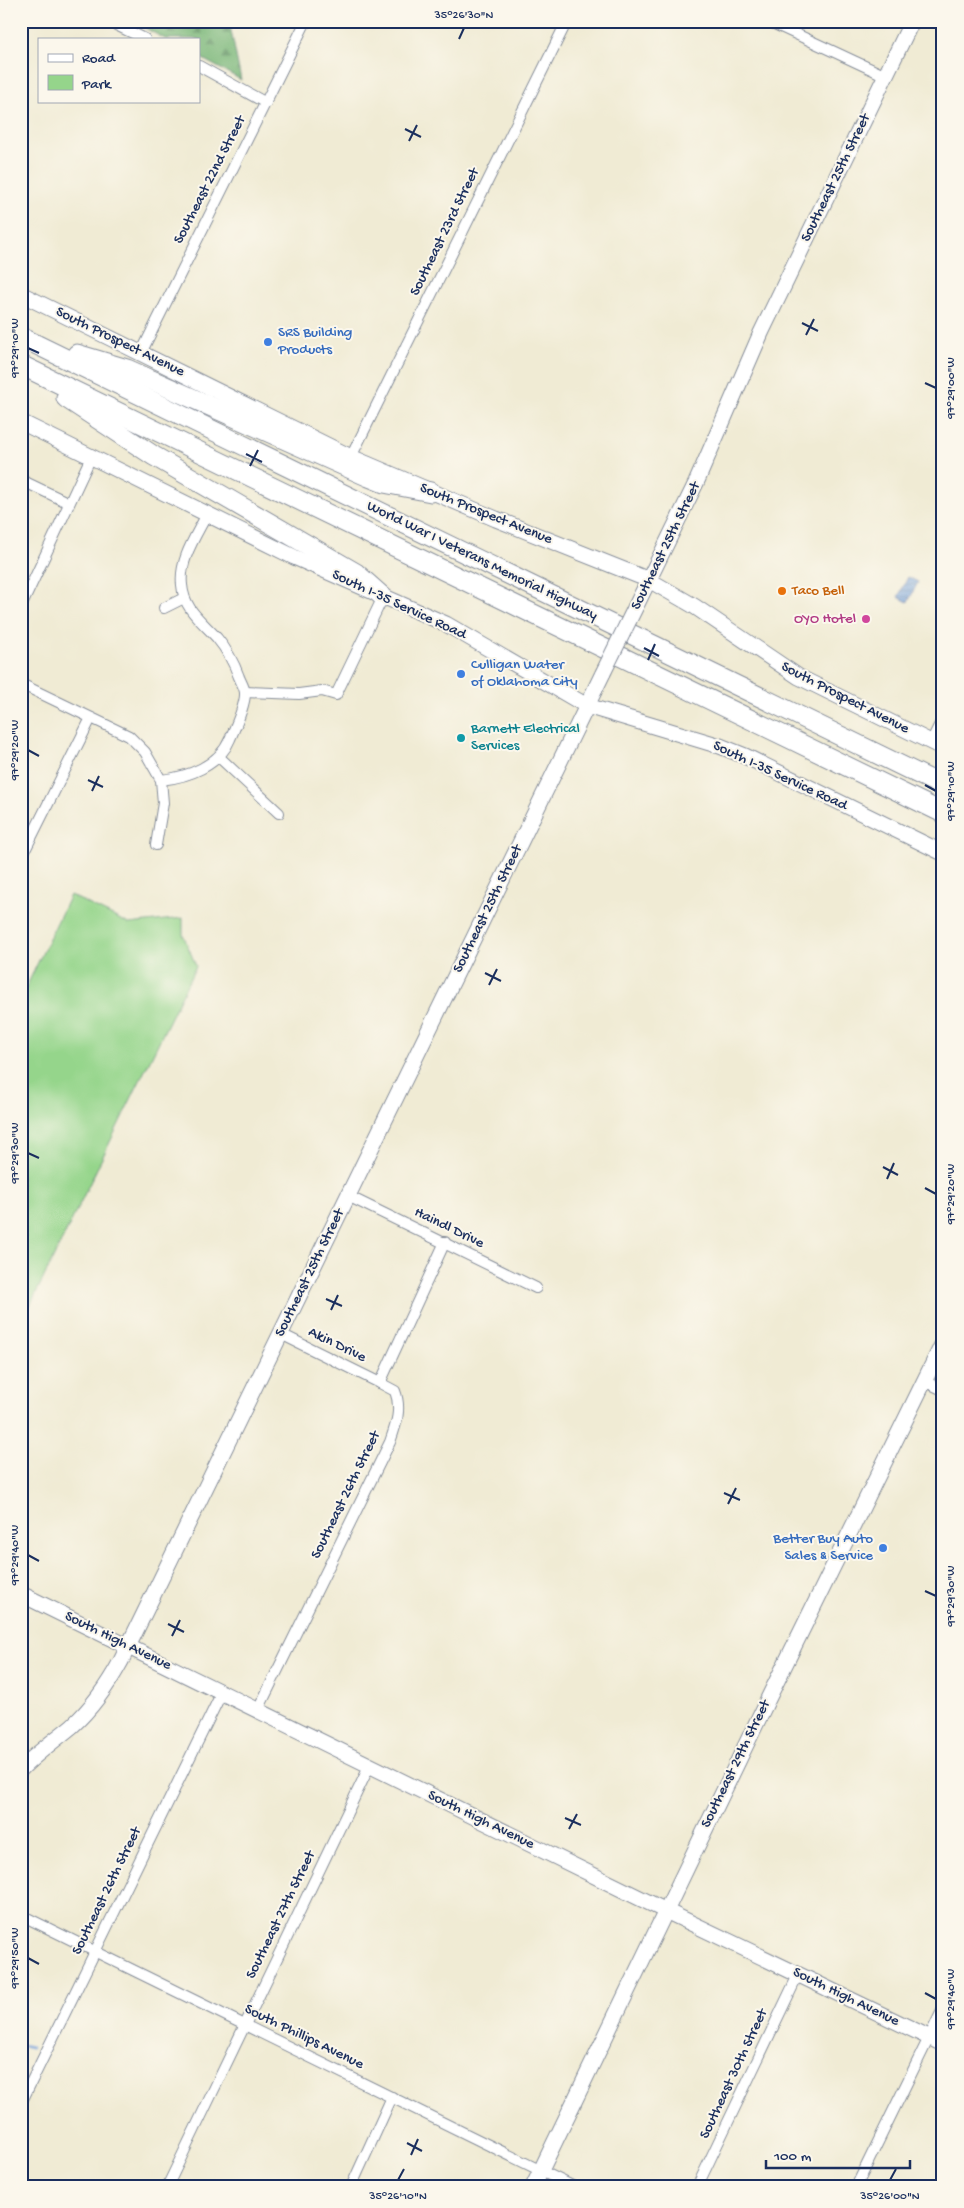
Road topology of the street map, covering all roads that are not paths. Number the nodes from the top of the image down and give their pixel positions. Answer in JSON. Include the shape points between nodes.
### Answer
{"nodes":[{"id":1,"x":108,"y":21,"type":"edge"},
{"id":2,"x":306,"y":21,"type":"edge"},
{"id":3,"x":567,"y":21,"type":"edge"},
{"id":4,"x":768,"y":21,"type":"edge"},
{"id":5,"x":912,"y":21,"type":"edge"},
{"id":6,"x":143,"y":38,"type":"edge"},
{"id":7,"x":200,"y":67,"type":"edge"},
{"id":8,"x":886,"y":76,"type":"junction"},
{"id":9,"x":266,"y":103,"type":"junction"},
{"id":10,"x":21,"y":294,"type":"edge"},
{"id":11,"x":21,"y":337,"type":"edge"},
{"id":12,"x":141,"y":353,"type":"junction"},
{"id":13,"x":21,"y":367,"type":"edge"},
{"id":14,"x":21,"y":422,"type":"edge"},
{"id":15,"x":351,"y":457,"type":"junction"},
{"id":16,"x":91,"y":458,"type":"junction"},
{"id":17,"x":21,"y":480,"type":"edge"},
{"id":18,"x":431,"y":492,"type":"junction"},
{"id":19,"x":69,"y":503,"type":"junction"},
{"id":20,"x":207,"y":514,"type":"junction"},
{"id":21,"x":649,"y":580,"type":"junction"},
{"id":22,"x":383,"y":597,"type":"junction"},
{"id":23,"x":184,"y":598,"type":"junction"},
{"id":24,"x":21,"y":607,"type":"edge"},
{"id":25,"x":164,"y":608,"type":"dead end"},
{"id":26,"x":21,"y":684,"type":"edge"},
{"id":27,"x":245,"y":692,"type":"junction"},
{"id":28,"x":587,"y":706,"type":"junction"},
{"id":29,"x":91,"y":718,"type":"junction"},
{"id":30,"x":943,"y":718,"type":"edge"},
{"id":31,"x":937,"y":745,"type":"edge"},
{"id":32,"x":220,"y":757,"type":"junction"},
{"id":33,"x":161,"y":780,"type":"junction"},
{"id":34,"x":943,"y":786,"type":"edge"},
{"id":35,"x":279,"y":813,"type":"dead end"},
{"id":36,"x":943,"y":813,"type":"edge"},
{"id":37,"x":156,"y":845,"type":"dead end"},
{"id":38,"x":943,"y":853,"type":"edge"},
{"id":39,"x":21,"y":858,"type":"edge"},
{"id":40,"x":348,"y":1196,"type":"junction"},
{"id":41,"x":445,"y":1242,"type":"junction"},
{"id":42,"x":536,"y":1288,"type":"dead end"},
{"id":43,"x":281,"y":1334,"type":"junction"},
{"id":44,"x":943,"y":1343,"type":"edge"},
{"id":45,"x":924,"y":1381,"type":"junction"},
{"id":46,"x":380,"y":1383,"type":"junction"},
{"id":47,"x":943,"y":1390,"type":"edge"},
{"id":48,"x":21,"y":1594,"type":"edge"},
{"id":49,"x":128,"y":1646,"type":"junction"},
{"id":50,"x":222,"y":1692,"type":"junction"},
{"id":51,"x":258,"y":1710,"type":"junction"},
{"id":52,"x":370,"y":1765,"type":"junction"},
{"id":53,"x":21,"y":1769,"type":"edge"},
{"id":54,"x":666,"y":1911,"type":"junction"},
{"id":55,"x":21,"y":1915,"type":"edge"},
{"id":56,"x":95,"y":1950,"type":"junction"},
{"id":57,"x":798,"y":1973,"type":"junction"},
{"id":58,"x":943,"y":2009,"type":"edge"},
{"id":59,"x":244,"y":2024,"type":"junction"},
{"id":60,"x":928,"y":2037,"type":"junction"},
{"id":61,"x":943,"y":2044,"type":"edge"},
{"id":62,"x":392,"y":2097,"type":"junction"},
{"id":63,"x":21,"y":2103,"type":"edge"},
{"id":64,"x":540,"y":2171,"type":"junction"},
{"id":65,"x":167,"y":2187,"type":"edge"},
{"id":66,"x":351,"y":2187,"type":"edge"},
{"id":67,"x":533,"y":2187,"type":"edge"},
{"id":68,"x":574,"y":2187,"type":"edge"},
{"id":69,"x":697,"y":2187,"type":"edge"},
{"id":70,"x":856,"y":2187,"type":"edge"}],
"edges":[{"from":1,"to":6,"type":"street"},
{"from":2,"to":9,"type":"street","name":"Southeast 22nd Street"},
{"from":3,"to":15,"type":"street","name":"Southeast 23rd Street"},
{"from":4,"to":8,"type":"street"},
{"from":5,"to":8,"type":"street","name":"Southeast 25th Street"},
{"from":7,"to":9,"type":"street"},
{"from":8,"to":21,"type":"street","name":"Southeast 25th Street","via":[[761,333],[696,483]]},
{"from":9,"to":12,"type":"street","name":"Southeast 22nd Street"},
{"from":10,"to":12,"type":"street","name":"South Prospect Avenue"},
{"from":11,"to":18,"type":"highway","via":[[127,369],[368,477]]},
{"from":11,"to":34,"type":"highway","name":"World War I Veterans Memorial Highway"},
{"from":12,"to":15,"type":"street","name":"South Prospect Avenue"},
{"from":13,"to":22,"type":"highway","via":[[154,456],[356,573]]},
{"from":13,"to":36,"type":"highway","name":"World War I Veterans Memorial Highway"},
{"from":14,"to":16,"type":"street","name":"South I-35 Service Road"},
{"from":15,"to":18,"type":"street","name":"South Prospect Avenue"},
{"from":16,"to":19,"type":"street"},
{"from":16,"to":20,"type":"street","name":"South I-35 Service Road"},
{"from":17,"to":19,"type":"street"},
{"from":18,"to":21,"type":"street","name":"South Prospect Avenue"},
{"from":19,"to":24,"type":"street"},
{"from":20,"to":22,"type":"street","name":"South I-35 Service Road"},
{"from":20,"to":23,"type":"street","via":[[186,556],[182,573]]},
{"from":21,"to":28,"type":"street","name":"Southeast 25th Street","bridge":true},
{"from":21,"to":31,"type":"street","name":"South Prospect Avenue","via":[[694,606],[799,677]]},
{"from":22,"to":27,"type":"street","via":[[336,694],[322,691],[299,694]]},
{"from":22,"to":28,"type":"street","name":"South I-35 Service Road","via":[[446,624]]},
{"from":23,"to":25,"type":"street"},
{"from":23,"to":27,"type":"street","via":[[190,611],[227,651]]},
{"from":26,"to":29,"type":"street"},
{"from":27,"to":32,"type":"street","via":[[234,730]]},
{"from":28,"to":38,"type":"street","name":"South I-35 Service Road","via":[[745,756]]},
{"from":28,"to":40,"type":"street","name":"Southeast 25th Street"},
{"from":29,"to":33,"type":"street","via":[[129,736],[145,752]]},
{"from":29,"to":39,"type":"street"},
{"from":30,"to":31,"type":"street"},
{"from":32,"to":33,"type":"street","via":[[181,778]]},
{"from":32,"to":35,"type":"street"},
{"from":33,"to":37,"type":"street","via":[[163,802]]},
{"from":40,"to":41,"type":"street","name":"Haindl Drive"},
{"from":40,"to":43,"type":"street","name":"Southeast 25th Street"},
{"from":41,"to":42,"type":"street","name":"Haindl Drive"},
{"from":41,"to":46,"type":"street"},
{"from":43,"to":46,"type":"street","name":"Akin Drive"},
{"from":43,"to":49,"type":"street","name":"Southeast 25th Street"},
{"from":44,"to":45,"type":"street","name":"Southeast 29th Street"},
{"from":45,"to":47,"type":"street"},
{"from":45,"to":54,"type":"street","name":"Southeast 29th Street"},
{"from":46,"to":51,"type":"street","name":"Southeast 26th Street","via":[[395,1391],[399,1402],[390,1442]]},
{"from":48,"to":49,"type":"street","name":"South High Avenue"},
{"from":49,"to":50,"type":"street","name":"South High Avenue"},
{"from":49,"to":53,"type":"street","name":"Southeast 25th Street","via":[[110,1681],[90,1708]]},
{"from":50,"to":51,"type":"street","name":"South High Avenue"},
{"from":50,"to":56,"type":"street","name":"Southeast 26th Street"},
{"from":51,"to":52,"type":"street","name":"South High Avenue"},
{"from":52,"to":54,"type":"street","name":"South High Avenue"},
{"from":52,"to":59,"type":"street","name":"Southeast 27th Street"},
{"from":54,"to":57,"type":"street","name":"South High Avenue"},
{"from":54,"to":64,"type":"street","name":"Southeast 29th Street"},
{"from":55,"to":56,"type":"street","name":"South Phillips Avenue"},
{"from":56,"to":59,"type":"street","name":"South Phillips Avenue"},
{"from":56,"to":63,"type":"street","name":"Southeast 26th Street"},
{"from":57,"to":60,"type":"street","name":"South High Avenue"},
{"from":57,"to":69,"type":"street","name":"Southeast 30th Street"},
{"from":58,"to":60,"type":"street"},
{"from":59,"to":62,"type":"street","name":"South Phillips Avenue"},
{"from":59,"to":65,"type":"street","name":"Southeast 27th Street"},
{"from":60,"to":61,"type":"street","name":"South High Avenue"},
{"from":60,"to":70,"type":"street"},
{"from":62,"to":64,"type":"street","name":"South Phillips Avenue"},
{"from":62,"to":66,"type":"street"},
{"from":64,"to":67,"type":"street","name":"Southeast 29th Street"},
{"from":64,"to":68,"type":"street","name":"South Phillips Avenue"}]}
